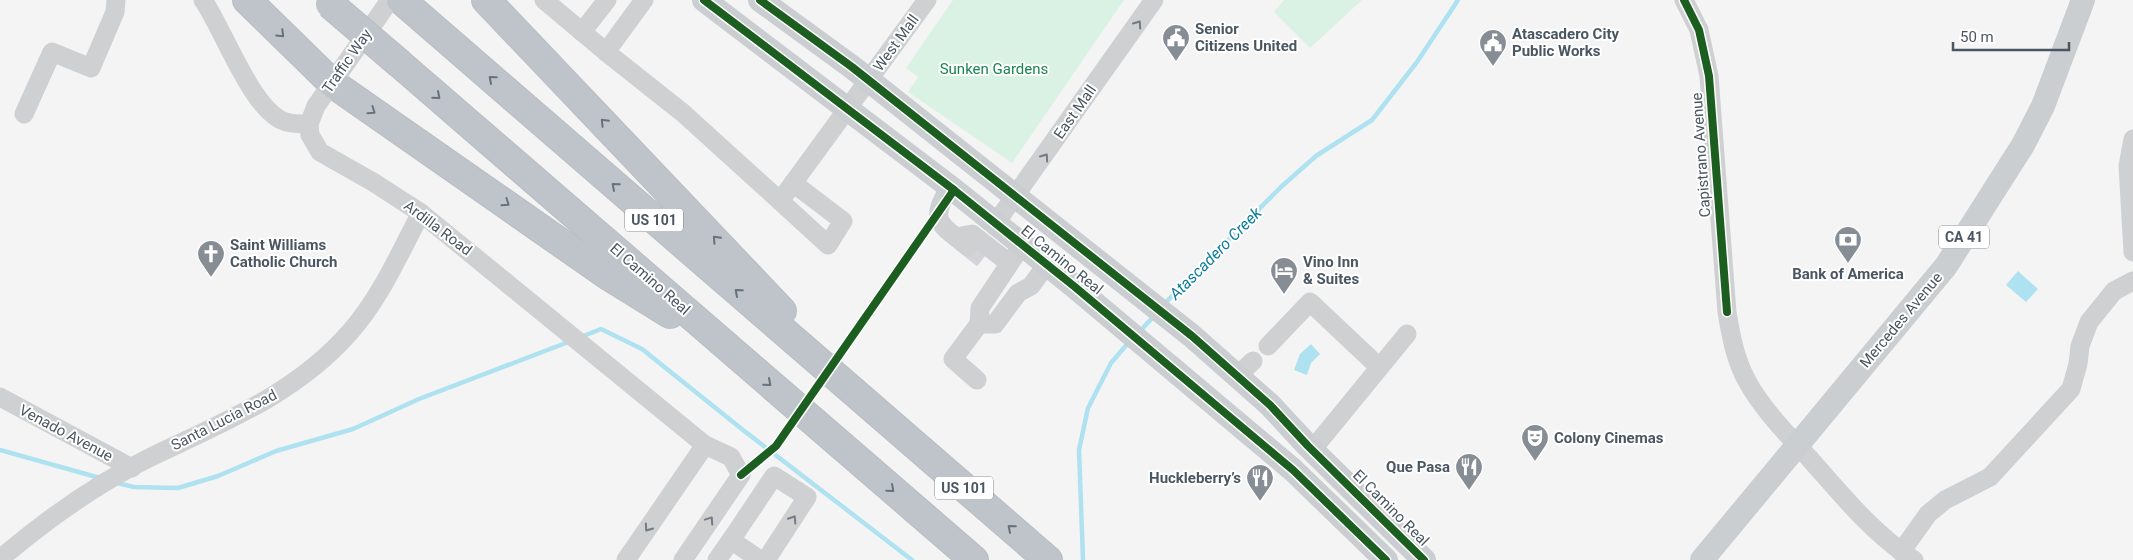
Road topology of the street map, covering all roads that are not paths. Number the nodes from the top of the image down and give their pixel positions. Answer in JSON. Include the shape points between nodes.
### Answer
{"nodes":[{"id":1,"x":116,"y":0,"type":"edge"},
{"id":2,"x":203,"y":0,"type":"edge"},
{"id":3,"x":247,"y":0,"type":"edge"},
{"id":4,"x":390,"y":0,"type":"edge"},
{"id":5,"x":401,"y":0,"type":"edge"},
{"id":6,"x":486,"y":0,"type":"edge"},
{"id":7,"x":544,"y":0,"type":"edge"},
{"id":8,"x":607,"y":0,"type":"edge"},
{"id":9,"x":644,"y":0,"type":"edge"},
{"id":10,"x":704,"y":0,"type":"edge"},
{"id":11,"x":927,"y":0,"type":"edge"},
{"id":12,"x":1154,"y":0,"type":"edge"},
{"id":13,"x":1684,"y":0,"type":"edge"},
{"id":14,"x":2083,"y":0,"type":"edge"},
{"id":15,"x":765,"y":1,"type":"edge"},
{"id":16,"x":328,"y":2,"type":"edge"},
{"id":17,"x":582,"y":32,"type":"junction"},
{"id":18,"x":606,"y":52,"type":"junction"},
{"id":19,"x":869,"y":80,"type":"junction"},
{"id":20,"x":332,"y":83,"type":"junction"},
{"id":21,"x":847,"y":109,"type":"junction"},
{"id":22,"x":24,"y":114,"type":"dead end"},
{"id":23,"x":309,"y":124,"type":"junction"},
{"id":24,"x":2133,"y":138,"type":"edge"},
{"id":25,"x":793,"y":183,"type":"junction"},
{"id":26,"x":950,"y":187,"type":"junction"},
{"id":27,"x":1016,"y":196,"type":"junction"},
{"id":28,"x":780,"y":201,"type":"junction"},
{"id":29,"x":421,"y":213,"type":"junction"},
{"id":30,"x":995,"y":224,"type":"junction"},
{"id":31,"x":2133,"y":252,"type":"edge"},
{"id":32,"x":986,"y":261,"type":"tunnel mouth"},
{"id":33,"x":1011,"y":261,"type":"junction"},
{"id":34,"x":1047,"y":264,"type":"junction"},
{"id":35,"x":2133,"y":281,"type":"edge"},
{"id":36,"x":979,"y":324,"type":"junction"},
{"id":37,"x":1407,"y":334,"type":"dead end"},
{"id":38,"x":1268,"y":346,"type":"dead end"},
{"id":39,"x":732,"y":351,"type":"junction"},
{"id":40,"x":1379,"y":367,"type":"junction"},
{"id":41,"x":977,"y":380,"type":"dead end"},
{"id":42,"x":0,"y":397,"type":"edge"},
{"id":43,"x":880,"y":416,"type":"junction"},
{"id":44,"x":705,"y":445,"type":"junction"},
{"id":45,"x":1797,"y":445,"type":"junction"},
{"id":46,"x":1312,"y":450,"type":"junction"},
{"id":47,"x":132,"y":468,"type":"junction"},
{"id":48,"x":732,"y":540,"type":"junction"},
{"id":49,"x":1907,"y":556,"type":"edge"},
{"id":50,"x":0,"y":559,"type":"edge"},
{"id":51,"x":626,"y":560,"type":"edge"},
{"id":52,"x":683,"y":560,"type":"edge"},
{"id":53,"x":717,"y":560,"type":"edge"},
{"id":54,"x":760,"y":560,"type":"edge"},
{"id":55,"x":766,"y":560,"type":"edge"},
{"id":56,"x":974,"y":560,"type":"edge"},
{"id":57,"x":1048,"y":560,"type":"edge"},
{"id":58,"x":1386,"y":560,"type":"edge"},
{"id":59,"x":1424,"y":560,"type":"edge"},
{"id":60,"x":1702,"y":560,"type":"edge"}],
"edges":[{"from":1,"to":22,"type":"street","via":[[115,12],[91,68],[52,52]]},
{"from":2,"to":23,"type":"street","via":[[242,72],[264,104],[285,122]]},
{"from":3,"to":20,"type":"highway","one_way":true},
{"from":4,"to":20,"type":"street","name":"Traffic Way"},
{"from":43,"to":5,"type":"highway","number":"US 101","one_way":true},
{"from":43,"to":6,"type":"highway","one_way":true,"via":[[630,148]]},
{"from":7,"to":17,"type":"street"},
{"from":8,"to":17,"type":"street"},
{"from":9,"to":18,"type":"street"},
{"from":10,"to":21,"type":"main road","name":"El Camino Real"},
{"from":11,"to":19,"type":"street","name":"West Mall"},
{"from":27,"to":12,"type":"street","name":"East Mall","one_way":true},
{"from":13,"to":45,"type":"street","name":"Capistrano Avenue","via":[[1699,30],[1709,76],[1731,338],[1752,388]]},
{"from":14,"to":45,"type":"main road","name":"Mercedes Avenue","number":"CA 41","via":[[2043,106],[1946,266]]},
{"from":15,"to":19,"type":"main road","name":"El Camino Real"},
{"from":16,"to":39,"type":"highway","name":"El Camino Real","number":"US 101","one_way":true,"bridge":true},
{"from":17,"to":18,"type":"street"},
{"from":18,"to":28,"type":"street","via":[[684,113]]},
{"from":19,"to":21,"type":"street","name":"West Mall"},
{"from":19,"to":27,"type":"main road","name":"El Camino Real"},
{"from":20,"to":23,"type":"street","name":"Traffic Way","via":[[316,106]]},
{"from":20,"to":39,"type":"highway","one_way":true,"via":[[607,275]]},
{"from":21,"to":25,"type":"street","name":"West Mall"},
{"from":21,"to":26,"type":"main road","name":"El Camino Real"},
{"from":23,"to":29,"type":"street","name":"Ardilla Road","via":[[310,135],[320,152]]},
{"from":24,"to":31,"type":"street","via":[[2128,166]]},
{"from":25,"to":28,"type":"street","name":"West Mall"},
{"from":25,"to":28,"type":"street","via":[[843,221],[828,245]]},
{"from":26,"to":30,"type":"main road","name":"El Camino Real"},
{"from":26,"to":33,"type":"street","via":[[938,206],[941,226],[962,242],[972,234]]},
{"from":27,"to":30,"type":"street","name":"East Mall"},
{"from":27,"to":46,"type":"main road","name":"El Camino Real","via":[[1160,309],[1245,368],[1270,405]]},
{"from":29,"to":44,"type":"street","name":"Ardilla Road"},
{"from":29,"to":47,"type":"street","name":"Santa Lucia Road","via":[[381,290],[330,353],[258,405]]},
{"from":30,"to":33,"type":"main road","name":"El Camino Real"},
{"from":32,"to":33,"type":"street"},
{"from":33,"to":34,"type":"main road","name":"El Camino Real"},
{"from":33,"to":36,"type":"street","via":[[980,308]]},
{"from":34,"to":36,"type":"street","via":[[1031,286],[1018,293],[995,324]]},
{"from":34,"to":58,"type":"main road","name":"El Camino Real","via":[[1293,470]]},
{"from":35,"to":49,"type":"street","via":[[2114,291],[2089,322],[2071,389],[1990,477],[1945,500],[1928,514]]},
{"from":36,"to":41,"type":"street","via":[[953,359]]},
{"from":37,"to":40,"type":"street"},
{"from":38,"to":40,"type":"street","via":[[1310,302]]},
{"from":39,"to":56,"type":"highway","name":"El Camino Real","number":"US 101","one_way":true},
{"from":40,"to":46,"type":"street"},
{"from":42,"to":47,"type":"street","name":"Venado Avenue"},
{"from":57,"to":43,"type":"highway","number":"US 101","one_way":true},
{"from":44,"to":51,"type":"street","one_way":true},
{"from":52,"to":44,"type":"street","name":"Ardilla Road","one_way":true,"via":[[741,475],[731,457]]},
{"from":45,"to":49,"type":"street","name":"Capistrano Avenue","via":[[1873,528]]},
{"from":45,"to":60,"type":"main road","name":"Mercedes Avenue","number":"CA 41"},
{"from":46,"to":59,"type":"main road","name":"El Camino Real"},
{"from":47,"to":50,"type":"street","name":"Santa Lucia Road","via":[[61,510]]},
{"from":48,"to":53,"type":"street"},
{"from":48,"to":54,"type":"street"},
{"from":55,"to":48,"type":"street","one_way":true,"via":[[807,497],[774,476]]}]}
